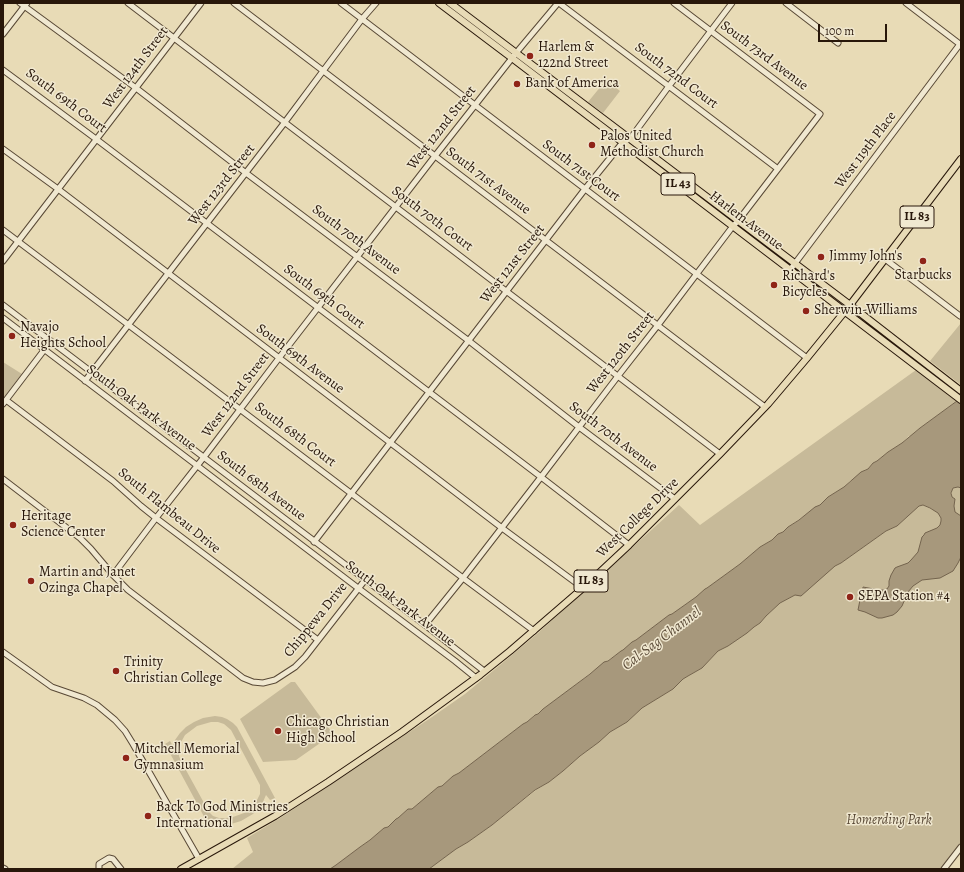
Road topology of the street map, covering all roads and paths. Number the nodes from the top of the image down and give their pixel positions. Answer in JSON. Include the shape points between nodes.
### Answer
{"nodes":[{"id":1,"x":128,"y":3,"type":"edge"},
{"id":2,"x":201,"y":3,"type":"edge"},
{"id":3,"x":234,"y":3,"type":"edge"},
{"id":4,"x":341,"y":3,"type":"edge"},
{"id":5,"x":376,"y":3,"type":"edge"},
{"id":6,"x":439,"y":3,"type":"edge"},
{"id":7,"x":450,"y":3,"type":"edge"},
{"id":8,"x":558,"y":3,"type":"edge"},
{"id":9,"x":674,"y":3,"type":"edge"},
{"id":10,"x":732,"y":3,"type":"edge"},
{"id":11,"x":786,"y":3,"type":"edge"},
{"id":12,"x":907,"y":3,"type":"edge"},
{"id":13,"x":24,"y":4,"type":"edge"},
{"id":14,"x":362,"y":19,"type":"junction"},
{"id":15,"x":711,"y":31,"type":"junction"},
{"id":16,"x":3,"y":34,"type":"edge"},
{"id":17,"x":174,"y":38,"type":"junction"},
{"id":18,"x":838,"y":44,"type":"dead end"},
{"id":19,"x":961,"y":44,"type":"edge"},
{"id":20,"x":514,"y":55,"type":"junction"},
{"id":21,"x":3,"y":70,"type":"edge"},
{"id":22,"x":323,"y":71,"type":"junction"},
{"id":23,"x":669,"y":86,"type":"junction"},
{"id":24,"x":136,"y":88,"type":"junction"},
{"id":25,"x":475,"y":106,"type":"junction"},
{"id":26,"x":820,"y":114,"type":"joint"},
{"id":27,"x":285,"y":122,"type":"junction"},
{"id":28,"x":96,"y":139,"type":"junction"},
{"id":29,"x":630,"y":139,"type":"junction"},
{"id":30,"x":622,"y":142,"type":"junction"},
{"id":31,"x":3,"y":149,"type":"edge"},
{"id":32,"x":435,"y":156,"type":"junction"},
{"id":33,"x":961,"y":159,"type":"edge"},
{"id":34,"x":778,"y":169,"type":"junction"},
{"id":35,"x":246,"y":173,"type":"junction"},
{"id":36,"x":58,"y":189,"type":"junction"},
{"id":37,"x":585,"y":189,"type":"junction"},
{"id":38,"x":396,"y":206,"type":"junction"},
{"id":39,"x":738,"y":221,"type":"junction"},
{"id":40,"x":207,"y":224,"type":"junction"},
{"id":41,"x":733,"y":226,"type":"junction"},
{"id":42,"x":3,"y":230,"type":"edge"},
{"id":43,"x":546,"y":240,"type":"junction"},
{"id":44,"x":18,"y":241,"type":"junction"},
{"id":45,"x":358,"y":257,"type":"junction"},
{"id":46,"x":884,"y":259,"type":"junction"},
{"id":47,"x":3,"y":261,"type":"edge"},
{"id":48,"x":795,"y":264,"type":"junction"},
{"id":49,"x":790,"y":270,"type":"junction"},
{"id":50,"x":168,"y":274,"type":"junction"},
{"id":51,"x":696,"y":274,"type":"junction"},
{"id":52,"x":507,"y":291,"type":"junction"},
{"id":53,"x":3,"y":305,"type":"edge"},
{"id":54,"x":850,"y":305,"type":"junction"},
{"id":55,"x":318,"y":308,"type":"junction"},
{"id":56,"x":845,"y":312,"type":"junction"},
{"id":57,"x":960,"y":316,"type":"edge"},
{"id":58,"x":3,"y":318,"type":"edge"},
{"id":59,"x":129,"y":325,"type":"junction"},
{"id":60,"x":658,"y":325,"type":"junction"},
{"id":61,"x":50,"y":341,"type":"junction"},
{"id":62,"x":469,"y":341,"type":"junction"},
{"id":63,"x":44,"y":350,"type":"junction"},
{"id":64,"x":279,"y":358,"type":"junction"},
{"id":65,"x":807,"y":358,"type":"junction"},
{"id":66,"x":92,"y":372,"type":"junction"},
{"id":67,"x":618,"y":376,"type":"junction"},
{"id":68,"x":85,"y":381,"type":"junction"},
{"id":69,"x":952,"y":388,"type":"junction"},
{"id":70,"x":961,"y":391,"type":"edge"},
{"id":71,"x":429,"y":392,"type":"junction"},
{"id":72,"x":961,"y":400,"type":"edge"},
{"id":73,"x":5,"y":402,"type":"edge"},
{"id":74,"x":765,"y":407,"type":"junction"},
{"id":75,"x":240,"y":409,"type":"junction"},
{"id":76,"x":579,"y":427,"type":"junction"},
{"id":77,"x":390,"y":443,"type":"junction"},
{"id":78,"x":720,"y":454,"type":"junction"},
{"id":79,"x":204,"y":457,"type":"junction"},
{"id":80,"x":197,"y":466,"type":"junction"},
{"id":81,"x":541,"y":477,"type":"junction"},
{"id":82,"x":3,"y":479,"type":"edge"},
{"id":83,"x":352,"y":493,"type":"junction"},
{"id":84,"x":675,"y":499,"type":"junction"},
{"id":85,"x":156,"y":518,"type":"junction"},
{"id":86,"x":502,"y":528,"type":"junction"},
{"id":87,"x":314,"y":542,"type":"junction"},
{"id":88,"x":629,"y":545,"type":"junction"},
{"id":89,"x":113,"y":575,"type":"junction"},
{"id":90,"x":463,"y":578,"type":"junction"},
{"id":91,"x":365,"y":580,"type":"junction"},
{"id":92,"x":358,"y":588,"type":"junction"},
{"id":93,"x":583,"y":588,"type":"junction"},
{"id":94,"x":425,"y":625,"type":"junction"},
{"id":95,"x":534,"y":631,"type":"junction"},
{"id":96,"x":318,"y":640,"type":"junction"},
{"id":97,"x":3,"y":652,"type":"edge"},
{"id":98,"x":484,"y":671,"type":"junction"},
{"id":99,"x":476,"y":678,"type":"junction"},
{"id":100,"x":961,"y":847,"type":"edge"},
{"id":101,"x":199,"y":859,"type":"junction"},
{"id":102,"x":99,"y":869,"type":"edge"},
{"id":103,"x":121,"y":869,"type":"edge"},
{"id":104,"x":181,"y":869,"type":"edge"},
{"id":105,"x":944,"y":869,"type":"edge"}],
"edges":[{"from":1,"to":17,"type":"street","name":"South 70th Court"},
{"from":2,"to":17,"type":"street","name":"West 124th Street"},
{"from":3,"to":22,"type":"street","name":"South 71st Avenue"},
{"from":4,"to":14,"type":"street","name":"South 71st Court"},
{"from":5,"to":14,"type":"street","name":"West 123rd Street"},
{"from":6,"to":20,"type":"main road","name":"Harlem Avenue","number":"IL 43"},
{"from":7,"to":20,"type":"main road","name":"Harlem Avenue","number":"IL 43"},
{"from":8,"to":20,"type":"street","name":"West 122nd Street"},
{"from":8,"to":23,"type":"street","name":"South 72nd Court"},
{"from":9,"to":15,"type":"street","name":"South 73rd Avenue"},
{"from":10,"to":15,"type":"street"},
{"from":11,"to":18,"type":"street"},
{"from":12,"to":19,"type":"street"},
{"from":13,"to":16,"type":"street"},
{"from":13,"to":24,"type":"street","name":"South 70th Avenue"},
{"from":14,"to":22,"type":"street","name":"West 123rd Street"},
{"from":14,"to":25,"type":"street","name":"South 71st Court"},
{"from":15,"to":23,"type":"street"},
{"from":15,"to":26,"type":"street","name":"South 73rd Avenue"},
{"from":17,"to":24,"type":"street","name":"West 124th Street"},
{"from":17,"to":27,"type":"street","name":"South 70th Court"},
{"from":19,"to":48,"type":"street","name":"West 119th Place"},
{"from":20,"to":25,"type":"street","name":"West 122nd Street"},
{"from":20,"to":29,"type":"main road","name":"Harlem Avenue","number":"IL 43"},
{"from":20,"to":30,"type":"main road","name":"Harlem Avenue","number":"IL 43"},
{"from":21,"to":28,"type":"street","name":"South 69th Court"},
{"from":22,"to":27,"type":"street","name":"West 123rd Street"},
{"from":22,"to":32,"type":"street","name":"South 71st Avenue"},
{"from":23,"to":29,"type":"street"},
{"from":23,"to":34,"type":"street","name":"South 72nd Court"},
{"from":24,"to":28,"type":"street","name":"West 124th Street"},
{"from":24,"to":35,"type":"street","name":"South 70th Avenue"},
{"from":25,"to":32,"type":"street","name":"West 122nd Street"},
{"from":25,"to":37,"type":"street","name":"South 71st Court"},
{"from":26,"to":34,"type":"street","name":"West 120th Street"},
{"from":27,"to":35,"type":"street","name":"West 123rd Street"},
{"from":27,"to":38,"type":"street","name":"South 70th Court"},
{"from":28,"to":36,"type":"street","name":"West 124th Street"},
{"from":28,"to":40,"type":"street","name":"South 69th Court"},
{"from":29,"to":30,"type":"street"},
{"from":29,"to":39,"type":"main road","name":"Harlem Avenue","number":"IL 43"},
{"from":30,"to":37,"type":"street","name":"West 121st Street"},
{"from":30,"to":41,"type":"main road","name":"Harlem Avenue","number":"IL 43"},
{"from":31,"to":36,"type":"street","name":"South 69th Avenue"},
{"from":32,"to":38,"type":"street","name":"West 122nd Street"},
{"from":32,"to":43,"type":"street","name":"South 71st Avenue"},
{"from":33,"to":46,"type":"main road","name":"West College Drive","number":"IL 83"},
{"from":34,"to":39,"type":"street","name":"West 120th Street"},
{"from":35,"to":40,"type":"street","name":"West 123rd Street"},
{"from":35,"to":45,"type":"street","name":"South 70th Avenue"},
{"from":36,"to":44,"type":"street","name":"West 124th Street"},
{"from":36,"to":50,"type":"street","name":"South 69th Avenue"},
{"from":37,"to":43,"type":"street","name":"West 121st Street"},
{"from":37,"to":51,"type":"street","name":"South 71st Court"},
{"from":38,"to":45,"type":"street","name":"West 122nd Street"},
{"from":38,"to":52,"type":"street","name":"South 70th Court"},
{"from":39,"to":41,"type":"street","name":"West 120th Street"},
{"from":39,"to":48,"type":"main road","name":"Harlem Avenue","number":"IL 43"},
{"from":40,"to":50,"type":"street","name":"West 123rd Street"},
{"from":40,"to":55,"type":"street","name":"South 69th Court"},
{"from":41,"to":49,"type":"main road","name":"Harlem Avenue","number":"IL 43"},
{"from":41,"to":51,"type":"street","name":"West 120th Street"},
{"from":42,"to":44,"type":"street","name":"South 68th Court"},
{"from":43,"to":52,"type":"street","name":"West 121st Street"},
{"from":43,"to":60,"type":"street","name":"South 71st Avenue"},
{"from":44,"to":47,"type":"street","name":"West 124th Street"},
{"from":44,"to":59,"type":"street","name":"South 68th Court"},
{"from":45,"to":55,"type":"street","name":"West 122nd Street"},
{"from":45,"to":62,"type":"street","name":"South 70th Avenue"},
{"from":46,"to":54,"type":"main road","name":"West College Drive","number":"IL 83"},
{"from":46,"to":57,"type":"street"},
{"from":48,"to":49,"type":"street","name":"West 119th Place"},
{"from":48,"to":54,"type":"main road","name":"Harlem Avenue","number":"IL 43"},
{"from":49,"to":56,"type":"main road","name":"Harlem Avenue","number":"IL 43"},
{"from":50,"to":59,"type":"street","name":"West 123rd Street"},
{"from":50,"to":64,"type":"street","name":"South 69th Avenue"},
{"from":51,"to":60,"type":"street","name":"West 120th Street"},
{"from":51,"to":65,"type":"street","name":"South 71st Court"},
{"from":52,"to":62,"type":"street","name":"West 121st Street"},
{"from":52,"to":67,"type":"street","name":"South 70th Court"},
{"from":53,"to":61,"type":"street","name":"South 68th Avenue"},
{"from":54,"to":56,"type":"main road","name":"West College Drive","number":"IL 83"},
{"from":54,"to":69,"type":"main road","name":"Harlem Avenue","number":"IL 43"},
{"from":55,"to":64,"type":"street","name":"West 122nd Street"},
{"from":55,"to":71,"type":"street","name":"South 69th Court"},
{"from":56,"to":65,"type":"main road","name":"West College Drive","number":"IL 83"},
{"from":56,"to":69,"type":"main road","name":"Harlem Avenue","number":"IL 43"},
{"from":58,"to":63,"type":"street","name":"South Oak Park Avenue"},
{"from":59,"to":66,"type":"street","name":"West 123rd Street"},
{"from":59,"to":75,"type":"street","name":"South 68th Court"},
{"from":60,"to":67,"type":"street","name":"West 120th Street"},
{"from":60,"to":74,"type":"street","name":"South 71st Avenue"},
{"from":61,"to":63,"type":"street"},
{"from":61,"to":66,"type":"street","name":"South 68th Avenue"},
{"from":62,"to":71,"type":"street","name":"West 121st Street"},
{"from":62,"to":76,"type":"street","name":"South 70th Avenue"},
{"from":63,"to":68,"type":"street","name":"South Oak Park Avenue"},
{"from":63,"to":73,"type":"street"},
{"from":64,"to":75,"type":"street","name":"West 122nd Street"},
{"from":64,"to":77,"type":"street","name":"South 69th Avenue"},
{"from":65,"to":74,"type":"main road","name":"West College Drive","number":"IL 83"},
{"from":66,"to":68,"type":"street","name":"West 123rd Street"},
{"from":66,"to":79,"type":"street","name":"South 68th Avenue"},
{"from":67,"to":76,"type":"street","name":"West 120th Street"},
{"from":67,"to":78,"type":"street","name":"South 70th Court"},
{"from":68,"to":80,"type":"street","name":"South Oak Park Avenue"},
{"from":69,"to":70,"type":"main road","name":"Harlem Avenue","number":"IL 43"},
{"from":69,"to":72,"type":"main road","name":"Harlem Avenue","number":"IL 43"},
{"from":71,"to":77,"type":"street","name":"West 121st Street"},
{"from":71,"to":81,"type":"street","name":"South 69th Court"},
{"from":73,"to":85,"type":"street","name":"South Flambeau Drive","via":[[119,486]]},
{"from":74,"to":78,"type":"main road","name":"West College Drive","number":"IL 83"},
{"from":75,"to":79,"type":"street","name":"West 122nd Street"},
{"from":75,"to":83,"type":"street","name":"South 68th Court"},
{"from":76,"to":81,"type":"street","name":"West 120th Street"},
{"from":76,"to":84,"type":"street","name":"South 70th Avenue"},
{"from":77,"to":83,"type":"street","name":"West 121st Street"},
{"from":77,"to":86,"type":"street","name":"South 69th Avenue"},
{"from":78,"to":84,"type":"main road","name":"West College Drive","number":"IL 83"},
{"from":79,"to":80,"type":"street","name":"West 122nd Street"},
{"from":79,"to":87,"type":"street","name":"South 68th Avenue"},
{"from":80,"to":85,"type":"street","name":"West 122nd Street"},
{"from":80,"to":92,"type":"street","name":"South Oak Park Avenue"},
{"from":81,"to":86,"type":"street","name":"West 120th Street"},
{"from":81,"to":88,"type":"street","name":"South 69th Court"},
{"from":82,"to":89,"type":"street","via":[[80,538]]},
{"from":83,"to":87,"type":"street","name":"West 121st Street"},
{"from":83,"to":90,"type":"street","name":"South 68th Court"},
{"from":84,"to":88,"type":"main road","name":"West College Drive","number":"IL 83"},
{"from":85,"to":89,"type":"street","name":"West 122nd Street"},
{"from":85,"to":96,"type":"street","name":"South Flambeau Drive"},
{"from":86,"to":90,"type":"street","name":"West 120th Street"},
{"from":86,"to":93,"type":"street","name":"South 69th Avenue"},
{"from":87,"to":91,"type":"street","name":"South 68th Avenue"},
{"from":88,"to":93,"type":"main road","name":"West College Drive","number":"IL 83"},
{"from":89,"to":96,"type":"street","name":"Chippewa Drive","via":[[128,590],[243,678],[254,682],[275,680],[295,667]]},
{"from":90,"to":94,"type":"street","name":"West 120th Street"},
{"from":90,"to":95,"type":"street","name":"South 68th Court"},
{"from":91,"to":92,"type":"street","name":"Chippewa Drive"},
{"from":91,"to":94,"type":"street","name":"South 68th Avenue"},
{"from":92,"to":96,"type":"street","name":"Chippewa Drive"},
{"from":92,"to":99,"type":"street","name":"South Oak Park Avenue"},
{"from":93,"to":95,"type":"main road","name":"West College Drive","number":"IL 83"},
{"from":94,"to":98,"type":"street","name":"South 68th Avenue"},
{"from":95,"to":98,"type":"main road","name":"West College Drive","number":"IL 83"},
{"from":97,"to":101,"type":"street","via":[[52,687],[84,698],[115,720],[133,744]]},
{"from":98,"to":99,"type":"main road","name":"West College Drive","number":"IL 83"},
{"from":99,"to":101,"type":"main road","name":"West College Drive","number":"IL 83","via":[[328,782],[275,816]]},
{"from":100,"to":105,"type":"street"},
{"from":101,"to":104,"type":"main road","name":"West College Drive","number":"IL 83"},
{"from":102,"to":103,"type":"street","via":[[99,864],[109,858]]}]}
